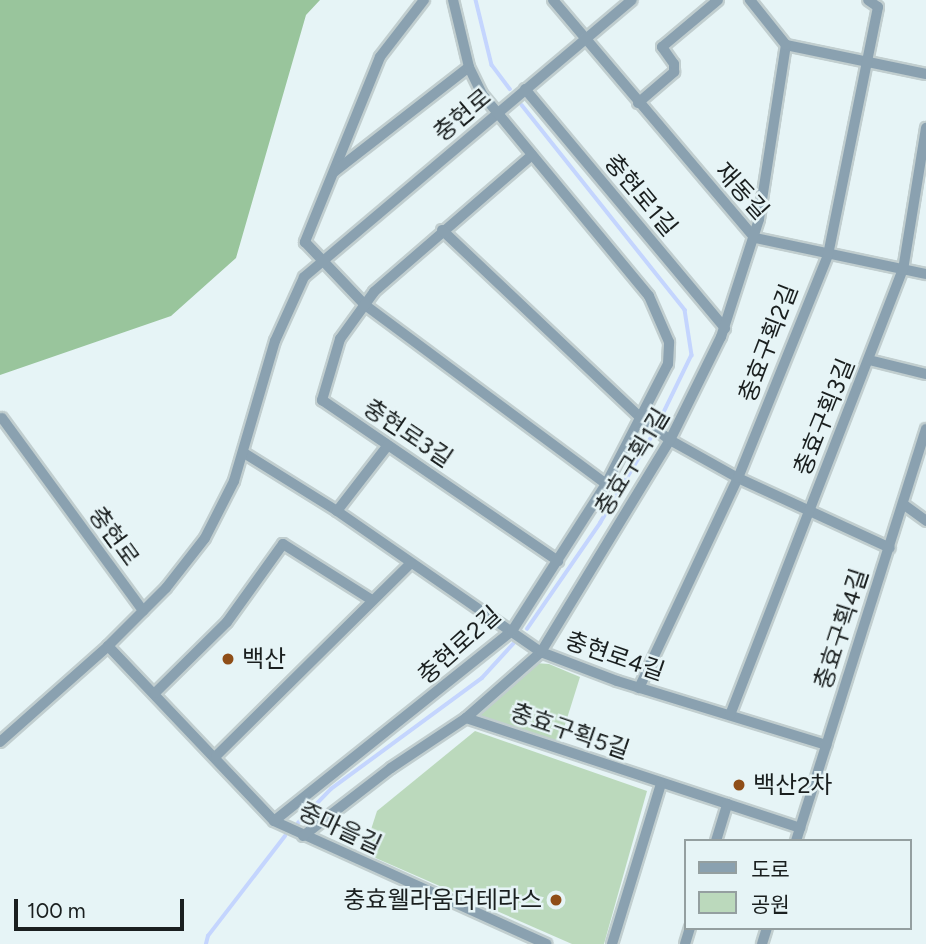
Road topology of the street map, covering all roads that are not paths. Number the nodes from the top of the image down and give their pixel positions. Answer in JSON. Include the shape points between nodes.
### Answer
{"nodes":[{"id":1,"x":424,"y":0,"type":"edge"},
{"id":2,"x":453,"y":0,"type":"edge"},
{"id":3,"x":553,"y":0,"type":"edge"},
{"id":4,"x":632,"y":0,"type":"edge"},
{"id":5,"x":718,"y":0,"type":"edge"},
{"id":6,"x":750,"y":0,"type":"edge"},
{"id":7,"x":868,"y":0,"type":"edge"},
{"id":8,"x":584,"y":39,"type":"junction"},
{"id":9,"x":786,"y":45,"type":"junction"},
{"id":10,"x":868,"y":62,"type":"junction"},
{"id":11,"x":469,"y":66,"type":"junction"},
{"id":12,"x":926,"y":74,"type":"edge"},
{"id":13,"x":525,"y":89,"type":"junction"},
{"id":14,"x":638,"y":103,"type":"junction"},
{"id":15,"x":497,"y":113,"type":"junction"},
{"id":16,"x":926,"y":128,"type":"edge"},
{"id":17,"x":532,"y":155,"type":"junction"},
{"id":18,"x":328,"y":180,"type":"junction"},
{"id":19,"x":442,"y":230,"type":"junction"},
{"id":20,"x":755,"y":238,"type":"junction"},
{"id":21,"x":828,"y":255,"type":"junction"},
{"id":22,"x":319,"y":261,"type":"junction"},
{"id":23,"x":903,"y":270,"type":"junction"},
{"id":24,"x":926,"y":274,"type":"edge"},
{"id":25,"x":365,"y":305,"type":"junction"},
{"id":26,"x":725,"y":328,"type":"junction"},
{"id":27,"x":869,"y":360,"type":"junction"},
{"id":28,"x":926,"y":374,"type":"edge"},
{"id":29,"x":2,"y":418,"type":"edge"},
{"id":30,"x":642,"y":419,"type":"junction"},
{"id":31,"x":926,"y":429,"type":"edge"},
{"id":32,"x":670,"y":440,"type":"junction"},
{"id":33,"x":388,"y":445,"type":"junction"},
{"id":34,"x":244,"y":453,"type":"junction"},
{"id":35,"x":738,"y":478,"type":"junction"},
{"id":36,"x":606,"y":484,"type":"junction"},
{"id":37,"x":903,"y":504,"type":"junction"},
{"id":38,"x":809,"y":509,"type":"junction"},
{"id":39,"x":337,"y":511,"type":"junction"},
{"id":40,"x":926,"y":521,"type":"edge"},
{"id":41,"x":890,"y":548,"type":"junction"},
{"id":42,"x":558,"y":561,"type":"junction"},
{"id":43,"x":411,"y":564,"type":"junction"},
{"id":44,"x":372,"y":600,"type":"junction"},
{"id":45,"x":143,"y":611,"type":"junction"},
{"id":46,"x":512,"y":631,"type":"junction"},
{"id":47,"x":108,"y":646,"type":"junction"},
{"id":48,"x":541,"y":652,"type":"junction"},
{"id":49,"x":639,"y":688,"type":"junction"},
{"id":50,"x":155,"y":693,"type":"junction"},
{"id":51,"x":730,"y":715,"type":"junction"},
{"id":52,"x":466,"y":718,"type":"junction"},
{"id":53,"x":0,"y":742,"type":"edge"},
{"id":54,"x":826,"y":745,"type":"junction"},
{"id":55,"x":216,"y":756,"type":"junction"},
{"id":56,"x":661,"y":784,"type":"junction"},
{"id":57,"x":727,"y":803,"type":"junction"},
{"id":58,"x":274,"y":821,"type":"junction"},
{"id":59,"x":800,"y":828,"type":"junction"},
{"id":60,"x":303,"y":835,"type":"junction"},
{"id":61,"x":717,"y":839,"type":"edge"},
{"id":62,"x":797,"y":839,"type":"edge"},
{"id":63,"x":547,"y":944,"type":"edge"},
{"id":64,"x":612,"y":944,"type":"edge"}],
"edges":[{"from":1,"to":18,"type":"street","via":[[380,57]]},
{"from":2,"to":11,"type":"street","name":"충현로2길"},
{"from":3,"to":8,"type":"street","name":"재동길"},
{"from":4,"to":8,"type":"street","name":"충현로"},
{"from":5,"to":14,"type":"street","via":[[662,47],[674,72]]},
{"from":6,"to":9,"type":"street"},
{"from":7,"to":10,"type":"street","name":"충효구획2길","via":[[878,7]]},
{"from":8,"to":13,"type":"street","name":"충현로"},
{"from":8,"to":14,"type":"street","name":"재동길"},
{"from":9,"to":10,"type":"street"},
{"from":9,"to":20,"type":"street","name":"충효구획1길"},
{"from":10,"to":12,"type":"street"},
{"from":10,"to":21,"type":"street","name":"충효구획2길"},
{"from":11,"to":15,"type":"street","name":"충현로2길"},
{"from":11,"to":18,"type":"street","via":[[353,154]]},
{"from":13,"to":15,"type":"street","name":"충현로"},
{"from":13,"to":26,"type":"street","name":"충현로1길"},
{"from":14,"to":20,"type":"street","name":"재동길"},
{"from":15,"to":17,"type":"street","name":"충현로2길"},
{"from":15,"to":22,"type":"street","name":"충현로"},
{"from":16,"to":23,"type":"street","name":"충효구획3길"},
{"from":17,"to":19,"type":"street","name":"충현로3길"},
{"from":17,"to":30,"type":"street","name":"충현로2길","via":[[636,278],[657,311],[669,342],[668,364]]},
{"from":18,"to":22,"type":"street","via":[[304,242]]},
{"from":19,"to":25,"type":"street","name":"충현로3길","via":[[384,281]]},
{"from":19,"to":30,"type":"street"},
{"from":20,"to":21,"type":"street","name":"재동길"},
{"from":20,"to":26,"type":"street","name":"충효구획1길"},
{"from":21,"to":23,"type":"street","name":"재동길"},
{"from":21,"to":35,"type":"street","name":"충효구획2길"},
{"from":22,"to":25,"type":"street"},
{"from":22,"to":34,"type":"street","name":"충현로","via":[[304,277],[285,314]]},
{"from":23,"to":24,"type":"street","name":"재동길"},
{"from":23,"to":27,"type":"street","name":"충효구획3길"},
{"from":25,"to":33,"type":"street","name":"충현로3길","via":[[340,339],[321,400]]},
{"from":25,"to":36,"type":"street"},
{"from":26,"to":32,"type":"street","name":"충효구획1길"},
{"from":27,"to":28,"type":"street"},
{"from":27,"to":38,"type":"street","name":"충효구획3길"},
{"from":29,"to":45,"type":"street","name":"충현로"},
{"from":30,"to":32,"type":"street"},
{"from":30,"to":36,"type":"street","name":"충현로2길"},
{"from":31,"to":37,"type":"street","name":"충효구획4길"},
{"from":32,"to":35,"type":"street"},
{"from":32,"to":48,"type":"street","name":"충효구획1길"},
{"from":33,"to":39,"type":"street"},
{"from":33,"to":42,"type":"street","name":"충현로3길"},
{"from":34,"to":39,"type":"street","name":"충현로4길"},
{"from":34,"to":45,"type":"street","name":"충현로","via":[[205,538]]},
{"from":35,"to":38,"type":"street"},
{"from":35,"to":49,"type":"street","name":"충효구획2길"},
{"from":36,"to":42,"type":"street","name":"충현로2길"},
{"from":37,"to":40,"type":"street"},
{"from":37,"to":41,"type":"street","name":"충효구획4길"},
{"from":38,"to":41,"type":"street"},
{"from":38,"to":51,"type":"street","name":"충효구획3길"},
{"from":39,"to":43,"type":"street","name":"충현로4길"},
{"from":41,"to":54,"type":"street","name":"충효구획4길"},
{"from":42,"to":46,"type":"street","name":"충현로2길"},
{"from":43,"to":44,"type":"street"},
{"from":43,"to":46,"type":"street","name":"충현로4길"},
{"from":44,"to":50,"type":"street","via":[[283,544],[226,622]]},
{"from":44,"to":55,"type":"street"},
{"from":45,"to":47,"type":"street","name":"충현로"},
{"from":46,"to":48,"type":"street","name":"충현로4길"},
{"from":46,"to":58,"type":"street","name":"충현로2길"},
{"from":47,"to":50,"type":"street","name":"중마을길"},
{"from":47,"to":53,"type":"street","name":"충현로"},
{"from":48,"to":49,"type":"street","name":"충현로4길"},
{"from":48,"to":52,"type":"street","name":"충효구획1길"},
{"from":49,"to":51,"type":"street","name":"충현로4길"},
{"from":50,"to":55,"type":"street","name":"중마을길"},
{"from":51,"to":54,"type":"street","name":"충현로4길"},
{"from":52,"to":56,"type":"street","name":"충효구획5길"},
{"from":52,"to":60,"type":"street","name":"충효구획1길"},
{"from":54,"to":59,"type":"street","name":"충효구획4길"},
{"from":55,"to":58,"type":"street","name":"중마을길"},
{"from":56,"to":57,"type":"street","name":"충효구획5길"},
{"from":56,"to":64,"type":"street"},
{"from":57,"to":59,"type":"street","name":"충효구획5길"},
{"from":57,"to":61,"type":"street"},
{"from":58,"to":60,"type":"street","name":"중마을길"},
{"from":59,"to":62,"type":"street","name":"충효구획4길"},
{"from":60,"to":63,"type":"street","name":"중마을길"}]}
